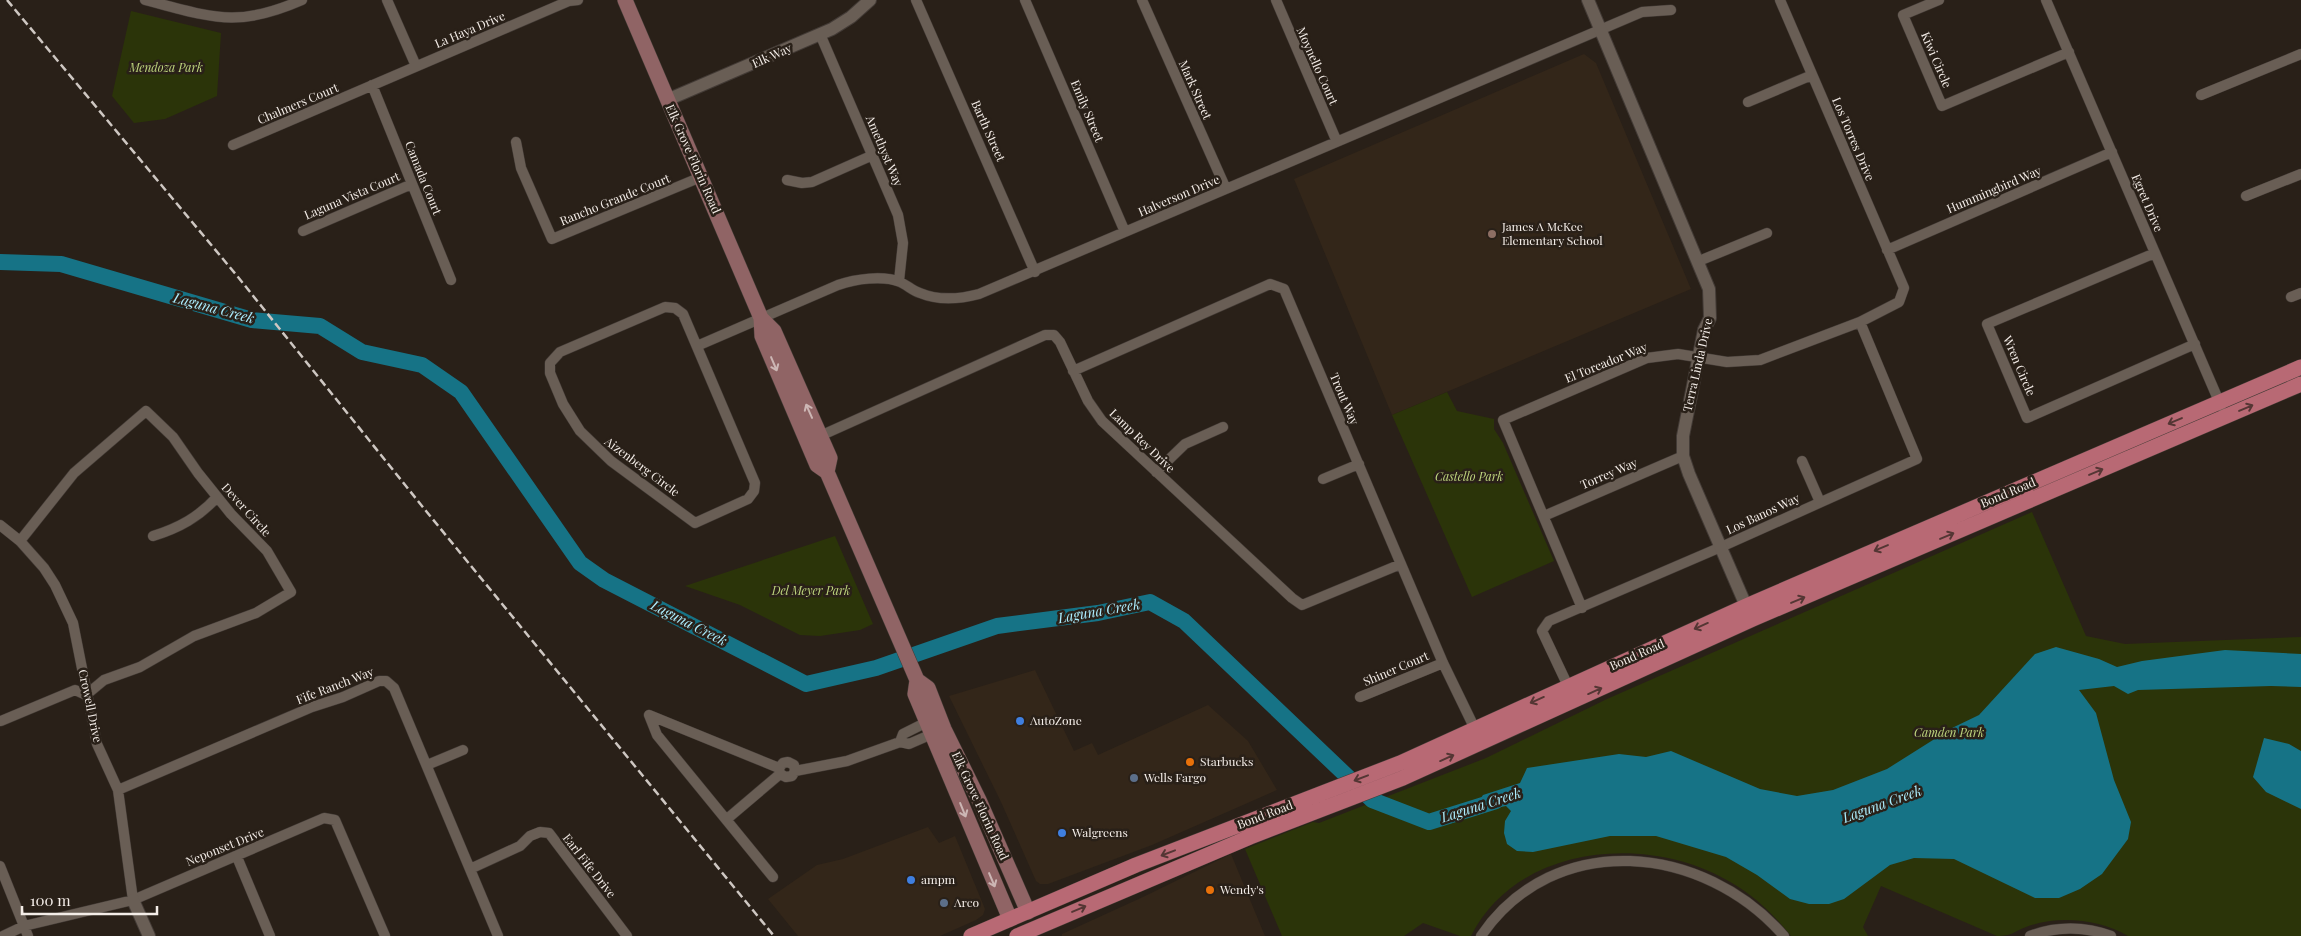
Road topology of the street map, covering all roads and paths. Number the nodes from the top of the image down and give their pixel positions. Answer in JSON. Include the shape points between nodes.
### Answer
{"nodes":[{"id":1,"x":145,"y":0,"type":"edge"},
{"id":2,"x":302,"y":0,"type":"edge"},
{"id":3,"x":387,"y":0,"type":"edge"},
{"id":4,"x":573,"y":0,"type":"edge"},
{"id":5,"x":625,"y":0,"type":"edge"},
{"id":6,"x":870,"y":0,"type":"edge"},
{"id":7,"x":916,"y":0,"type":"edge"},
{"id":8,"x":1025,"y":0,"type":"edge"},
{"id":9,"x":1142,"y":0,"type":"edge"},
{"id":10,"x":1276,"y":0,"type":"edge"},
{"id":11,"x":1588,"y":0,"type":"edge"},
{"id":12,"x":1780,"y":0,"type":"edge"},
{"id":13,"x":1939,"y":0,"type":"edge"},
{"id":14,"x":2046,"y":0,"type":"edge"},
{"id":15,"x":284,"y":4,"type":"edge"},
{"id":16,"x":1671,"y":10,"type":"dead end"},
{"id":17,"x":1600,"y":29,"type":"junction"},
{"id":18,"x":820,"y":34,"type":"junction"},
{"id":19,"x":2069,"y":52,"type":"junction"},
{"id":20,"x":2301,"y":54,"type":"edge"},
{"id":21,"x":416,"y":66,"type":"junction"},
{"id":22,"x":1812,"y":75,"type":"junction"},
{"id":23,"x":372,"y":85,"type":"junction"},
{"id":24,"x":2201,"y":95,"type":"dead end"},
{"id":25,"x":667,"y":100,"type":"junction"},
{"id":26,"x":1748,"y":102,"type":"dead end"},
{"id":27,"x":516,"y":142,"type":"dead end"},
{"id":28,"x":1337,"y":142,"type":"junction"},
{"id":29,"x":234,"y":145,"type":"dead end"},
{"id":30,"x":2112,"y":152,"type":"junction"},
{"id":31,"x":873,"y":155,"type":"junction"},
{"id":32,"x":2301,"y":174,"type":"edge"},
{"id":33,"x":701,"y":177,"type":"junction"},
{"id":34,"x":787,"y":180,"type":"dead end"},
{"id":35,"x":412,"y":184,"type":"junction"},
{"id":36,"x":1226,"y":189,"type":"junction"},
{"id":37,"x":2246,"y":196,"type":"dead end"},
{"id":38,"x":303,"y":231,"type":"dead end"},
{"id":39,"x":1126,"y":232,"type":"junction"},
{"id":40,"x":1767,"y":233,"type":"dead end"},
{"id":41,"x":1887,"y":250,"type":"junction"},
{"id":42,"x":2156,"y":253,"type":"junction"},
{"id":43,"x":1699,"y":261,"type":"junction"},
{"id":44,"x":1036,"y":272,"type":"junction"},
{"id":45,"x":451,"y":280,"type":"dead end"},
{"id":46,"x":899,"y":281,"type":"junction"},
{"id":47,"x":1904,"y":288,"type":"joint"},
{"id":48,"x":2301,"y":293,"type":"edge"},
{"id":49,"x":2291,"y":297,"type":"dead end"},
{"id":50,"x":761,"y":318,"type":"junction"},
{"id":51,"x":1860,"y":322,"type":"junction"},
{"id":52,"x":2195,"y":344,"type":"junction"},
{"id":53,"x":697,"y":346,"type":"junction"},
{"id":54,"x":1699,"y":356,"type":"junction"},
{"id":55,"x":2301,"y":367,"type":"edge"},
{"id":56,"x":1073,"y":371,"type":"junction"},
{"id":57,"x":2301,"y":384,"type":"edge"},
{"id":58,"x":2219,"y":402,"type":"junction"},
{"id":59,"x":2226,"y":416,"type":"junction"},
{"id":60,"x":1223,"y":427,"type":"dead end"},
{"id":61,"x":820,"y":436,"type":"junction"},
{"id":62,"x":1683,"y":456,"type":"junction"},
{"id":63,"x":1802,"y":460,"type":"dead end"},
{"id":64,"x":1359,"y":464,"type":"junction"},
{"id":65,"x":827,"y":472,"type":"junction"},
{"id":66,"x":1156,"y":472,"type":"junction"},
{"id":67,"x":1323,"y":479,"type":"dead end"},
{"id":68,"x":217,"y":497,"type":"junction"},
{"id":69,"x":1820,"y":502,"type":"junction"},
{"id":70,"x":1544,"y":516,"type":"junction"},
{"id":71,"x":0,"y":525,"type":"edge"},
{"id":72,"x":153,"y":536,"type":"dead end"},
{"id":73,"x":20,"y":542,"type":"junction"},
{"id":74,"x":1722,"y":547,"type":"junction"},
{"id":75,"x":1401,"y":564,"type":"junction"},
{"id":76,"x":1582,"y":608,"type":"junction"},
{"id":77,"x":1749,"y":613,"type":"junction"},
{"id":78,"x":1443,"y":663,"type":"junction"},
{"id":79,"x":917,"y":680,"type":"junction"},
{"id":80,"x":1568,"y":686,"type":"junction"},
{"id":81,"x":86,"y":695,"type":"junction"},
{"id":82,"x":1360,"y":698,"type":"dead end"},
{"id":83,"x":1,"y":721,"type":"edge"},
{"id":84,"x":930,"y":728,"type":"junction"},
{"id":85,"x":1475,"y":728,"type":"junction"},
{"id":86,"x":463,"y":750,"type":"dead end"},
{"id":87,"x":958,"y":757,"type":"junction"},
{"id":88,"x":426,"y":765,"type":"junction"},
{"id":89,"x":780,"y":771,"type":"junction"},
{"id":90,"x":1401,"y":771,"type":"junction"},
{"id":91,"x":118,"y":790,"type":"junction"},
{"id":92,"x":1316,"y":795,"type":"junction"},
{"id":93,"x":727,"y":819,"type":"junction"},
{"id":94,"x":1235,"y":844,"type":"junction"},
{"id":95,"x":237,"y":857,"type":"junction"},
{"id":96,"x":0,"y":866,"type":"edge"},
{"id":97,"x":470,"y":869,"type":"junction"},
{"id":98,"x":773,"y":877,"type":"dead end"},
{"id":99,"x":133,"y":900,"type":"junction"},
{"id":100,"x":1028,"y":912,"type":"junction"},
{"id":101,"x":1010,"y":920,"type":"junction"},
{"id":102,"x":26,"y":931,"type":"edge"},
{"id":103,"x":1036,"y":932,"type":"edge"},
{"id":104,"x":3,"y":936,"type":"edge"},
{"id":105,"x":149,"y":936,"type":"edge"},
{"id":106,"x":270,"y":936,"type":"edge"},
{"id":107,"x":385,"y":936,"type":"edge"},
{"id":108,"x":498,"y":936,"type":"edge"},
{"id":109,"x":627,"y":936,"type":"edge"},
{"id":110,"x":970,"y":936,"type":"edge"},
{"id":111,"x":1017,"y":936,"type":"edge"},
{"id":112,"x":1481,"y":936,"type":"edge"},
{"id":113,"x":1784,"y":936,"type":"edge"},
{"id":114,"x":2030,"y":936,"type":"edge"},
{"id":115,"x":2111,"y":936,"type":"edge"}],
"edges":[{"from":1,"to":15,"type":"street","via":[[223,18],[254,17]]},
{"from":2,"to":15,"type":"street"},
{"from":3,"to":21,"type":"street"},
{"from":4,"to":21,"type":"street","name":"La Haya Drive"},
{"from":5,"to":25,"type":"main road","name":"Elk Grove Florin Road"},
{"from":6,"to":18,"type":"street","name":"Elk Way","via":[[842,23]]},
{"from":7,"to":44,"type":"street","name":"Barth Street"},
{"from":8,"to":39,"type":"street","name":"Emily Street"},
{"from":9,"to":36,"type":"street","name":"Mark Street"},
{"from":10,"to":28,"type":"street","name":"Moynello Court"},
{"from":11,"to":17,"type":"street","name":"Terra Linda Drive"},
{"from":12,"to":22,"type":"street","name":"Los Torres Drive"},
{"from":13,"to":19,"type":"street","name":"Kiwi Circle","via":[[1903,15],[1942,106]]},
{"from":14,"to":19,"type":"street","name":"Egret Drive"},
{"from":16,"to":17,"type":"street","name":"Halverson Drive","via":[[1642,12]]},
{"from":17,"to":28,"type":"street","name":"Halverson Drive"},
{"from":17,"to":43,"type":"street","name":"Terra Linda Drive"},
{"from":18,"to":25,"type":"street","name":"Elk Way"},
{"from":18,"to":31,"type":"street","name":"Amethyst Way"},
{"from":19,"to":30,"type":"street","name":"Egret Drive"},
{"from":20,"to":24,"type":"street"},
{"from":21,"to":23,"type":"street","name":"La Haya Drive"},
{"from":22,"to":26,"type":"street"},
{"from":22,"to":41,"type":"street","name":"Los Torres Drive"},
{"from":23,"to":29,"type":"street","name":"Chalmers Court"},
{"from":23,"to":35,"type":"street","name":"Camada Court"},
{"from":25,"to":33,"type":"main road","name":"Elk Grove Florin Road"},
{"from":27,"to":33,"type":"street","name":"Rancho Grande Court","via":[[521,168],[552,239]]},
{"from":28,"to":36,"type":"street","name":"Halverson Drive"},
{"from":30,"to":41,"type":"street","name":"Hummingbird Way"},
{"from":30,"to":42,"type":"street","name":"Egret Drive"},
{"from":31,"to":34,"type":"street","via":[[812,182]]},
{"from":31,"to":46,"type":"street","name":"Amethyst Way","via":[[901,224],[904,253]]},
{"from":32,"to":37,"type":"street"},
{"from":33,"to":50,"type":"main road","name":"Elk Grove Florin Road"},
{"from":35,"to":38,"type":"street","name":"Laguna Vista Court"},
{"from":35,"to":45,"type":"street","name":"Camada Court"},
{"from":36,"to":39,"type":"street","name":"Halverson Drive"},
{"from":39,"to":44,"type":"street","name":"Halverson Drive"},
{"from":40,"to":43,"type":"street"},
{"from":41,"to":47,"type":"street","name":"Los Torres Drive"},
{"from":42,"to":52,"type":"street","name":"Egret Drive"},
{"from":42,"to":52,"type":"street","name":"Wren Circle","via":[[1987,324],[2027,418]]},
{"from":43,"to":54,"type":"street","name":"Terra Linda Drive","via":[[1709,289],[1711,308]]},
{"from":44,"to":46,"type":"street","name":"Halverson Drive","via":[[959,298],[939,298],[920,293]]},
{"from":46,"to":50,"type":"street","name":"Halverson Drive","via":[[865,279],[845,283]]},
{"from":47,"to":51,"type":"street","name":"El Toreador Way","via":[[1900,302]]},
{"from":48,"to":49,"type":"street"},
{"from":50,"to":53,"type":"street"},
{"from":61,"to":50,"type":"main road","name":"Elk Grove Florin Road","one_way":true,"via":[[774,331]]},
{"from":50,"to":65,"type":"main road","name":"Elk Grove Florin Road","one_way":true,"via":[[762,336],[817,465]]},
{"from":51,"to":54,"type":"street","name":"El Toreador Way","via":[[1760,360],[1727,362]]},
{"from":51,"to":69,"type":"street","name":"Los Banos Way","via":[[1917,459]]},
{"from":52,"to":58,"type":"street","name":"Egret Drive"},
{"from":53,"to":53,"type":"street","name":"Aizenberg Circle","via":[[683,314],[665,307],[560,352],[549,367],[563,404],[594,447],[696,522],[748,499],[755,487],[754,477]]},
{"from":54,"to":62,"type":"street","name":"Terra Linda Drive","via":[[1682,436]]},
{"from":54,"to":70,"type":"street","name":"El Toreador Way","via":[[1673,354],[1647,358],[1503,420]]},
{"from":55,"to":58,"type":"main road","name":"Bond Road"},
{"from":56,"to":61,"type":"street","name":"Lamp Rey Drive","via":[[1060,342],[1054,335],[1045,335]]},
{"from":56,"to":64,"type":"street","name":"Trout Way","via":[[1270,284],[1284,289]]},
{"from":56,"to":66,"type":"street","name":"Lamp Rey Drive","via":[[1096,413]]},
{"from":59,"to":57,"type":"main road","name":"Bond Road","one_way":true},
{"from":58,"to":59,"type":"street","name":"Egret Drive"},
{"from":58,"to":77,"type":"main road","name":"Bond Road","one_way":true},
{"from":77,"to":59,"type":"main road","name":"Bond Road","one_way":true},
{"from":60,"to":66,"type":"street","via":[[1185,444]]},
{"from":61,"to":65,"type":"main road","name":"Elk Grove Florin Road","via":[[830,458]]},
{"from":62,"to":70,"type":"street","name":"Torrey Way"},
{"from":62,"to":74,"type":"street","name":"Terra Linda Drive"},
{"from":63,"to":69,"type":"street"},
{"from":64,"to":67,"type":"street"},
{"from":64,"to":75,"type":"street","name":"Trout Way"},
{"from":65,"to":79,"type":"main road","name":"Elk Grove Florin Road"},
{"from":66,"to":75,"type":"street","name":"Lamp Rey Drive","via":[[1302,605]]},
{"from":68,"to":72,"type":"street","via":[[184,524]]},
{"from":68,"to":73,"type":"street","name":"Dever Circle","via":[[172,437],[146,411],[74,473]]},
{"from":68,"to":81,"type":"street","name":"Dever Circle","via":[[267,551],[291,592],[256,613],[194,636],[140,667],[104,680]]},
{"from":69,"to":74,"type":"street","name":"Los Banos Way"},
{"from":70,"to":76,"type":"street","name":"El Toreador Way"},
{"from":71,"to":73,"type":"street","name":"Crowell Drive"},
{"from":73,"to":81,"type":"street","name":"Crowell Drive","via":[[44,568],[65,604],[79,644]]},
{"from":74,"to":76,"type":"street","name":"Los Banos Way"},
{"from":74,"to":77,"type":"street","name":"Terra Linda Drive"},
{"from":75,"to":78,"type":"street","name":"Trout Way"},
{"from":76,"to":80,"type":"street","name":"Los Banos Way","via":[[1550,621],[1542,631]]},
{"from":77,"to":80,"type":"main road","name":"Bond Road","one_way":true},
{"from":90,"to":77,"type":"main road","name":"Bond Road","one_way":true},
{"from":78,"to":82,"type":"street","name":"Shiner Court"},
{"from":78,"to":85,"type":"street","name":"Trout Way"},
{"from":79,"to":84,"type":"main road","name":"Elk Grove Florin Road","via":[[916,694]]},
{"from":79,"to":87,"type":"main road","name":"Elk Grove Florin Road","via":[[928,688]]},
{"from":80,"to":85,"type":"main road","name":"Bond Road","one_way":true},
{"from":81,"to":83,"type":"street","via":[[75,690]]},
{"from":81,"to":91,"type":"street","name":"Crowell Drive","via":[[97,744]]},
{"from":84,"to":87,"type":"main road","via":[[935,721],[947,750]]},
{"from":84,"to":89,"type":"street","via":[[903,734],[900,742],[847,761],[795,771],[789,777]]},
{"from":84,"to":101,"type":"main road","name":"Elk Grove Florin Road","one_way":true},
{"from":85,"to":90,"type":"main road","name":"Bond Road"},
{"from":86,"to":88,"type":"street"},
{"from":87,"to":100,"type":"main road","name":"Elk Grove Florin Road"},
{"from":88,"to":91,"type":"street","name":"Fife Ranch Way","via":[[394,688],[386,681],[379,681]]},
{"from":88,"to":97,"type":"street","name":"Fife Ranch Way"},
{"from":89,"to":93,"type":"street"},
{"from":89,"to":93,"type":"street","via":[[649,715],[657,736]]},
{"from":90,"to":92,"type":"main road","name":"Bond Road","one_way":true},
{"from":90,"to":94,"type":"main road","name":"Bond Road","via":[[1330,806]]},
{"from":91,"to":99,"type":"street","name":"Crowell Drive"},
{"from":92,"to":94,"type":"main road","via":[[1289,814],[1240,836]]},
{"from":92,"to":100,"type":"main road","name":"Bond Road","one_way":true,"via":[[1136,865]]},
{"from":93,"to":98,"type":"street"},
{"from":103,"to":94,"type":"main road","name":"Bond Road","one_way":true},
{"from":95,"to":99,"type":"street","name":"Neponset Drive"},
{"from":95,"to":106,"type":"street"},
{"from":95,"to":107,"type":"street","name":"Neponset Drive","via":[[324,818],[335,820]]},
{"from":96,"to":102,"type":"street"},
{"from":97,"to":108,"type":"street","name":"Fife Ranch Way"},
{"from":97,"to":109,"type":"street","name":"Earl Fife Drive","via":[[520,846],[530,836],[540,832],[549,834]]},
{"from":99,"to":102,"type":"street","name":"Neponset Drive"},
{"from":99,"to":105,"type":"street","name":"Crowell Drive"},
{"from":100,"to":101,"type":"main road","name":"Bond Road"},
{"from":100,"to":103,"type":"main road","name":"Elk Grove Florin Road"},
{"from":101,"to":110,"type":"main road","name":"Bond Road"},
{"from":101,"to":111,"type":"main road","name":"Elk Grove Florin Road"},
{"from":102,"to":104,"type":"street","name":"Neponset Drive"},
{"from":103,"to":111,"type":"main road","name":"Bond Road"},
{"from":112,"to":113,"type":"street","via":[[1515,898],[1544,879],[1589,863],[1626,860],[1661,864],[1727,888],[1758,910]]},
{"from":114,"to":115,"type":"street","via":[[2075,929]]}]}
